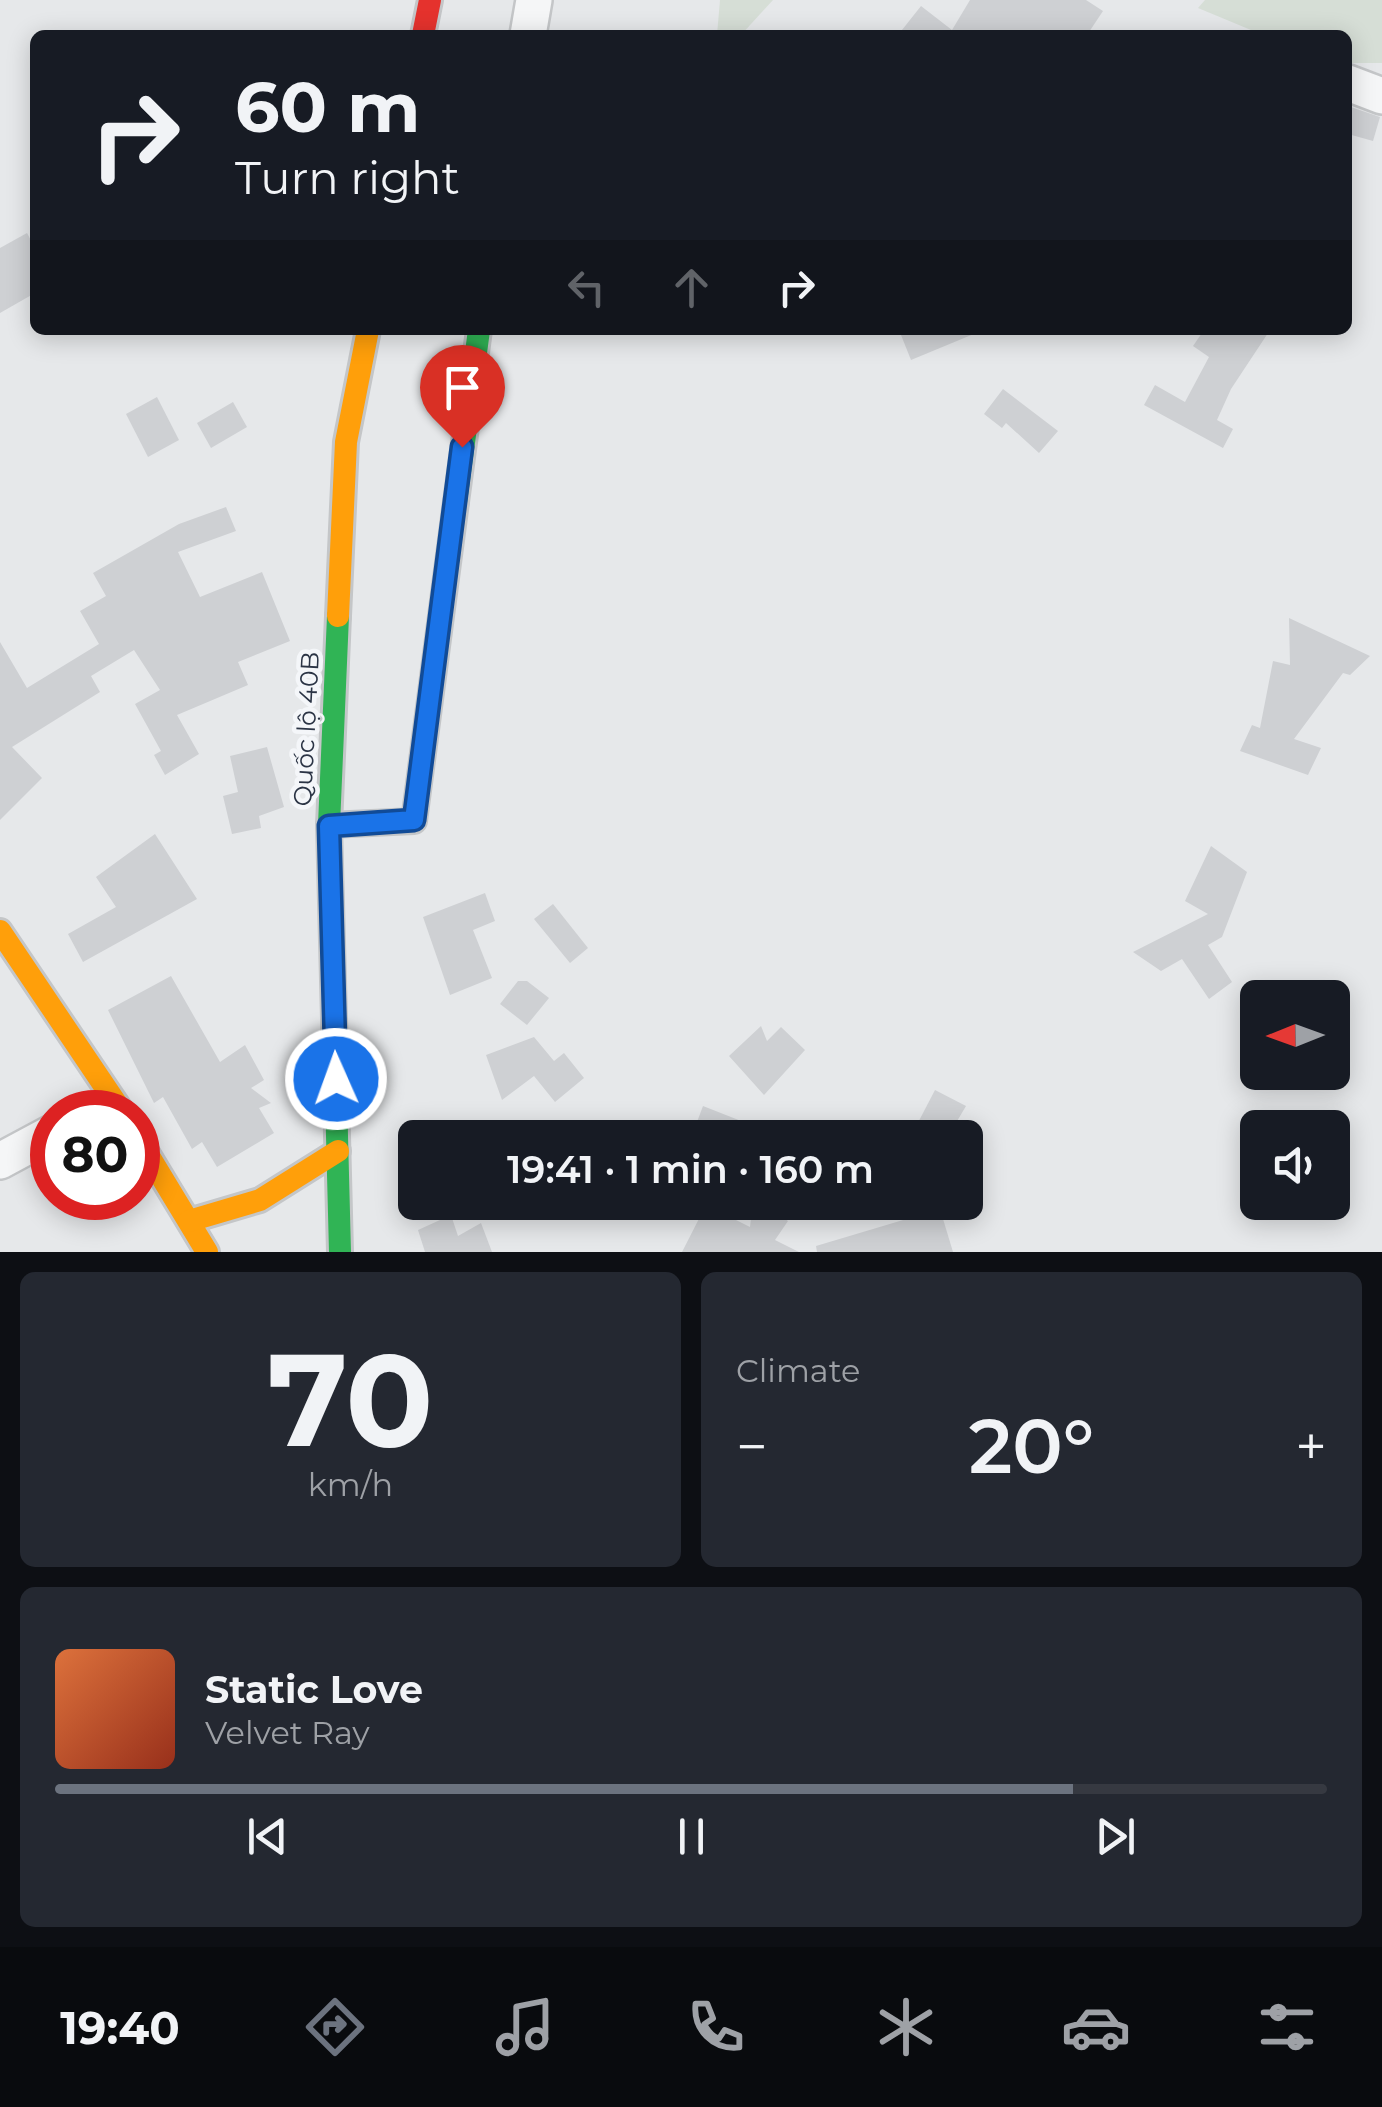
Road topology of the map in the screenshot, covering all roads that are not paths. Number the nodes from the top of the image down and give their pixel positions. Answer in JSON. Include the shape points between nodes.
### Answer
{"nodes":[{"id":1,"x":430,"y":0,"type":"edge"},
{"id":2,"x":534,"y":0,"type":"edge"},
{"id":3,"x":424,"y":30,"type":"edge"},
{"id":4,"x":529,"y":30,"type":"edge"},
{"id":5,"x":1352,"y":85,"type":"edge"},
{"id":6,"x":1382,"y":96,"type":"edge"},
{"id":7,"x":367,"y":335,"type":"edge"},
{"id":8,"x":478,"y":335,"type":"edge"},
{"id":9,"x":329,"y":826,"type":"junction"},
{"id":10,"x":0,"y":931,"type":"edge"},
{"id":11,"x":97,"y":1090,"type":"edge"},
{"id":12,"x":30,"y":1144,"type":"edge"},
{"id":13,"x":338,"y":1152,"type":"junction"},
{"id":14,"x":0,"y":1161,"type":"edge"},
{"id":15,"x":160,"y":1173,"type":"edge"},
{"id":16,"x":190,"y":1221,"type":"junction"},
{"id":17,"x":206,"y":1252,"type":"edge"},
{"id":18,"x":340,"y":1252,"type":"edge"}],
"edges":[{"from":1,"to":3,"type":"main road"},
{"from":2,"to":4,"type":"street"},
{"from":5,"to":6,"type":"street"},
{"from":7,"to":9,"type":"main road","name":"Quốc lộ 40B","via":[[346,442]]},
{"from":8,"to":9,"type":"main road","via":[[414,820]]},
{"from":9,"to":13,"type":"main road","name":"Quốc lộ 40B"},
{"from":10,"to":11,"type":"main road"},
{"from":12,"to":14,"type":"street"},
{"from":13,"to":16,"type":"main road","via":[[260,1200]]},
{"from":13,"to":18,"type":"main road","name":"Quốc lộ 40B"},
{"from":15,"to":16,"type":"main road"},
{"from":16,"to":17,"type":"main road"}]}
